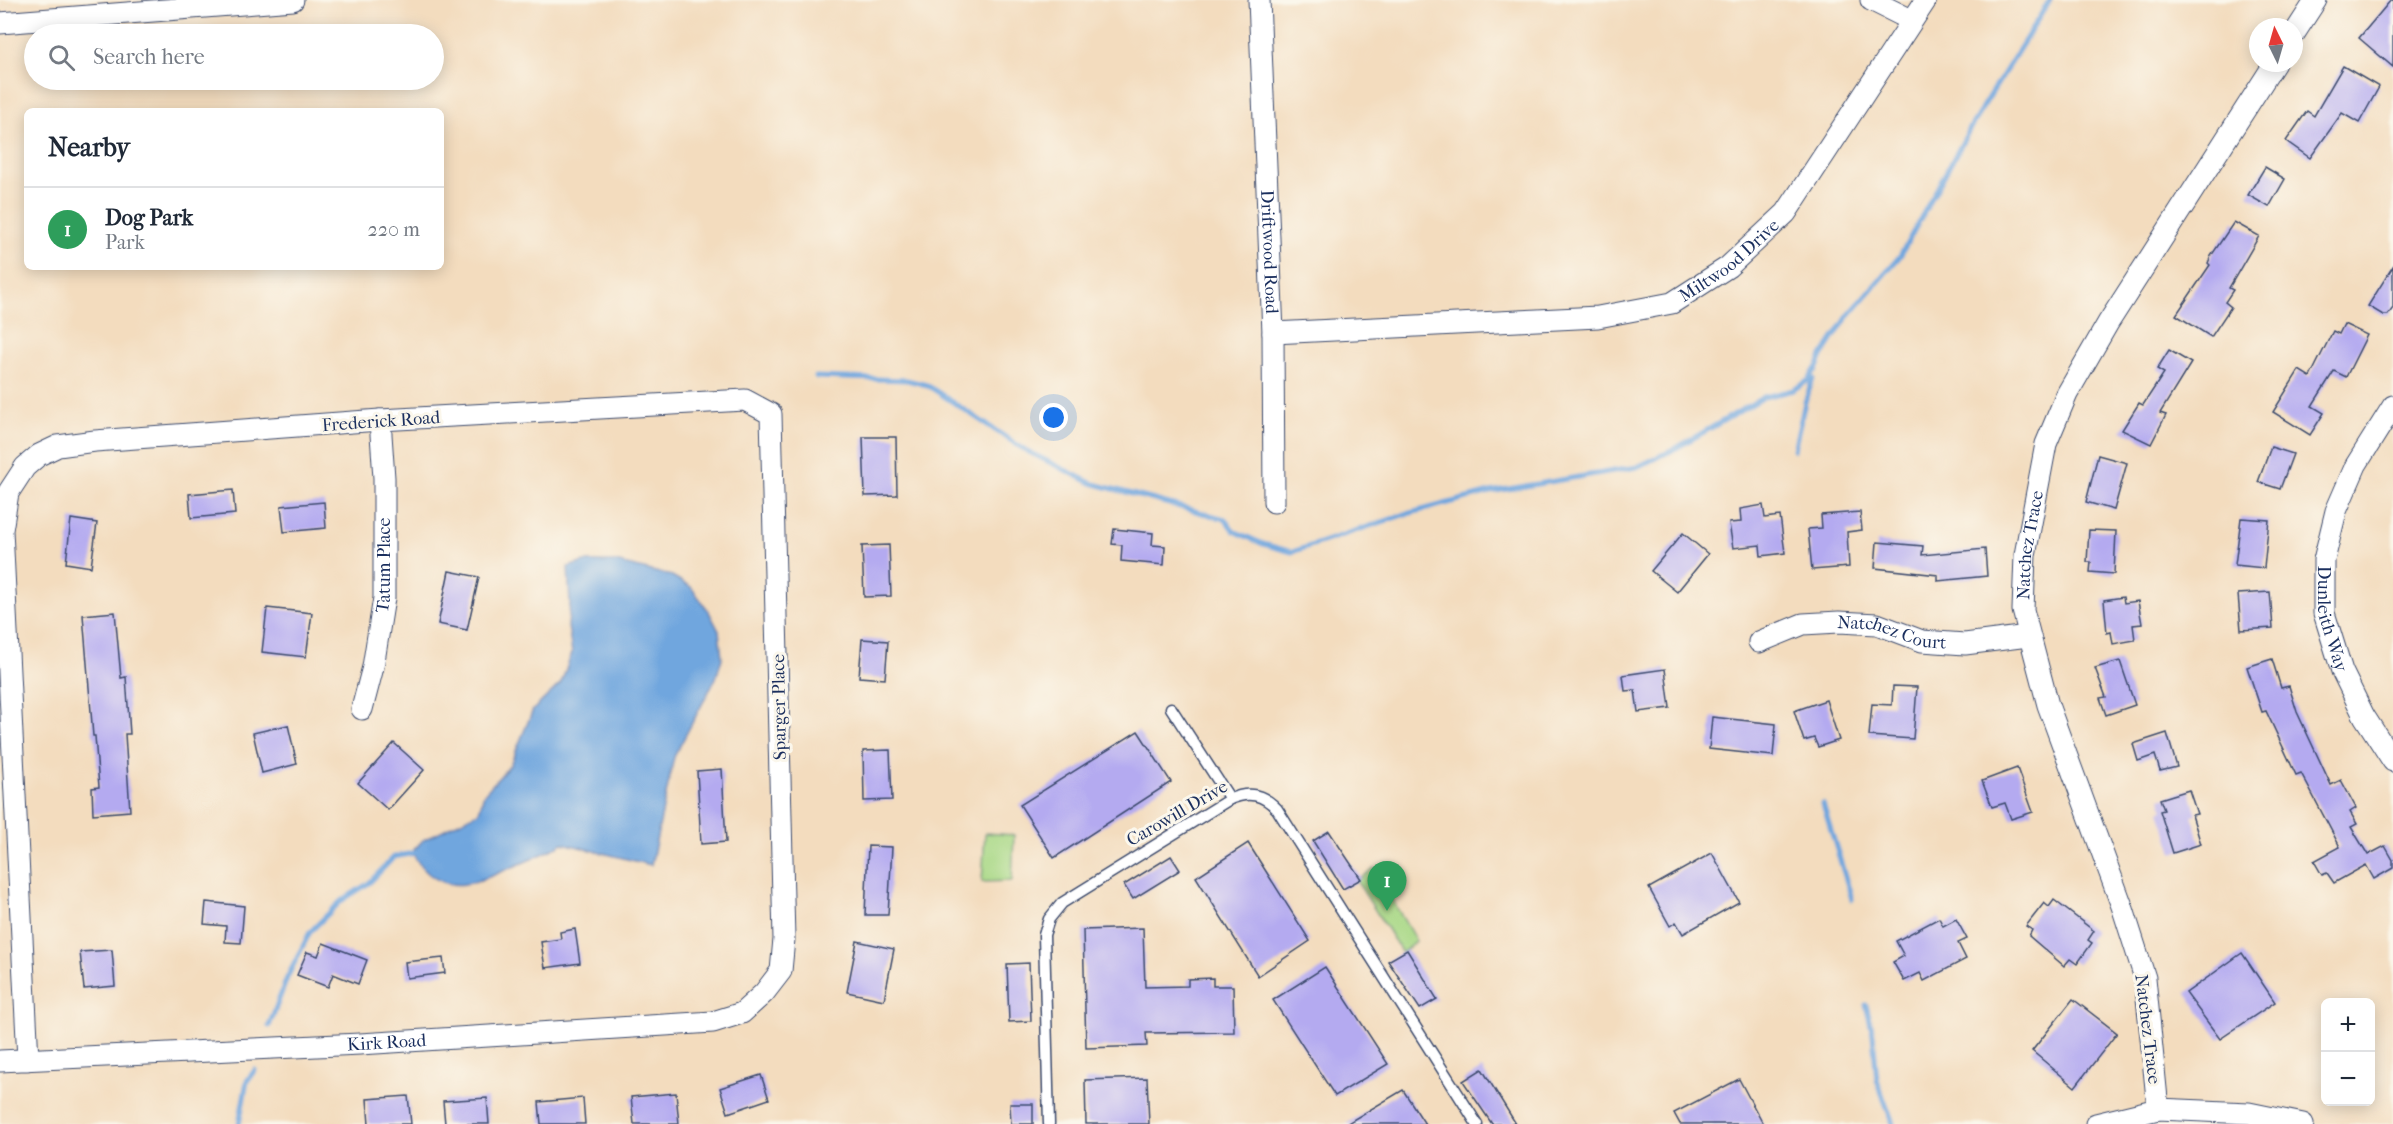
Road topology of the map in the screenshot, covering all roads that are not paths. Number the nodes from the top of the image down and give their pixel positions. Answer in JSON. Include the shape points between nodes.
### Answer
{"nodes":[{"id":1,"x":293,"y":0,"type":"edge"},
{"id":2,"x":1260,"y":0,"type":"edge"},
{"id":3,"x":1870,"y":0,"type":"edge"},
{"id":4,"x":1926,"y":0,"type":"edge"},
{"id":5,"x":2316,"y":0,"type":"edge"},
{"id":6,"x":1911,"y":20,"type":"junction"},
{"id":7,"x":2303,"y":20,"type":"edge"},
{"id":8,"x":0,"y":22,"type":"edge"},
{"id":9,"x":2269,"y":72,"type":"edge"},
{"id":10,"x":1273,"y":333,"type":"junction"},
{"id":11,"x":2392,"y":410,"type":"edge"},
{"id":12,"x":771,"y":414,"type":"joint"},
{"id":13,"x":380,"y":420,"type":"junction"},
{"id":14,"x":1274,"y":502,"type":"dead end"},
{"id":15,"x":2028,"y":636,"type":"junction"},
{"id":16,"x":1760,"y":642,"type":"dead end"},
{"id":17,"x":5,"y":682,"type":"edge"},
{"id":18,"x":1171,"y":708,"type":"dead end"},
{"id":19,"x":362,"y":709,"type":"dead end"},
{"id":20,"x":2393,"y":761,"type":"edge"},
{"id":21,"x":1230,"y":799,"type":"junction"},
{"id":22,"x":764,"y":993,"type":"joint"},
{"id":23,"x":28,"y":1060,"type":"junction"},
{"id":24,"x":0,"y":1061,"type":"edge"},
{"id":25,"x":2158,"y":1109,"type":"junction"},
{"id":26,"x":1049,"y":1124,"type":"edge"},
{"id":27,"x":1477,"y":1124,"type":"edge"},
{"id":28,"x":2096,"y":1124,"type":"edge"},
{"id":29,"x":2303,"y":1124,"type":"edge"}],
"edges":[{"from":1,"to":8,"type":"street"},
{"from":2,"to":10,"type":"street","name":"Driftwood Road"},
{"from":3,"to":6,"type":"street"},
{"from":4,"to":6,"type":"street","name":"Miltwood Drive"},
{"from":5,"to":7,"type":"street"},
{"from":6,"to":10,"type":"street","name":"Miltwood Drive","via":[[1786,213],[1728,267],[1672,303],[1598,317]]},
{"from":9,"to":15,"type":"street","name":"Natchez Trace","via":[[2108,323],[2067,394],[2046,444],[2027,543],[2023,610]]},
{"from":10,"to":14,"type":"street","name":"Driftwood Road"},
{"from":11,"to":20,"type":"street","name":"Dunleith Way","via":[[2356,465],[2336,511],[2324,560],[2324,613],[2342,671],[2364,716]]},
{"from":12,"to":13,"type":"street","name":"Frederick Road","via":[[745,400]]},
{"from":12,"to":22,"type":"street","name":"Sparger Place","via":[[784,939],[782,972]]},
{"from":13,"to":17,"type":"street","name":"Frederick Road","via":[[94,441],[58,446],[39,455],[25,467],[8,494],[2,530]]},
{"from":13,"to":19,"type":"street","name":"Tatum Place","via":[[384,598]]},
{"from":15,"to":16,"type":"street","name":"Natchez Court","via":[[1965,644],[1922,641],[1877,624],[1839,622],[1803,624]]},
{"from":15,"to":25,"type":"street","name":"Natchez Trace","via":[[2048,705],[2145,978]]},
{"from":17,"to":23,"type":"street"},
{"from":18,"to":21,"type":"lane"},
{"from":21,"to":26,"type":"lane","name":"Carowill Drive","via":[[1062,903],[1049,919],[1044,935]]},
{"from":21,"to":27,"type":"lane","name":"Carowill Drive","via":[[1250,794],[1269,801],[1277,809]]},
{"from":22,"to":23,"type":"street","name":"Kirk Road","via":[[742,1013],[713,1022]]},
{"from":23,"to":24,"type":"street","name":"Kirk Road"},
{"from":25,"to":28,"type":"street"},
{"from":25,"to":29,"type":"street","via":[[2249,1113]]}]}
